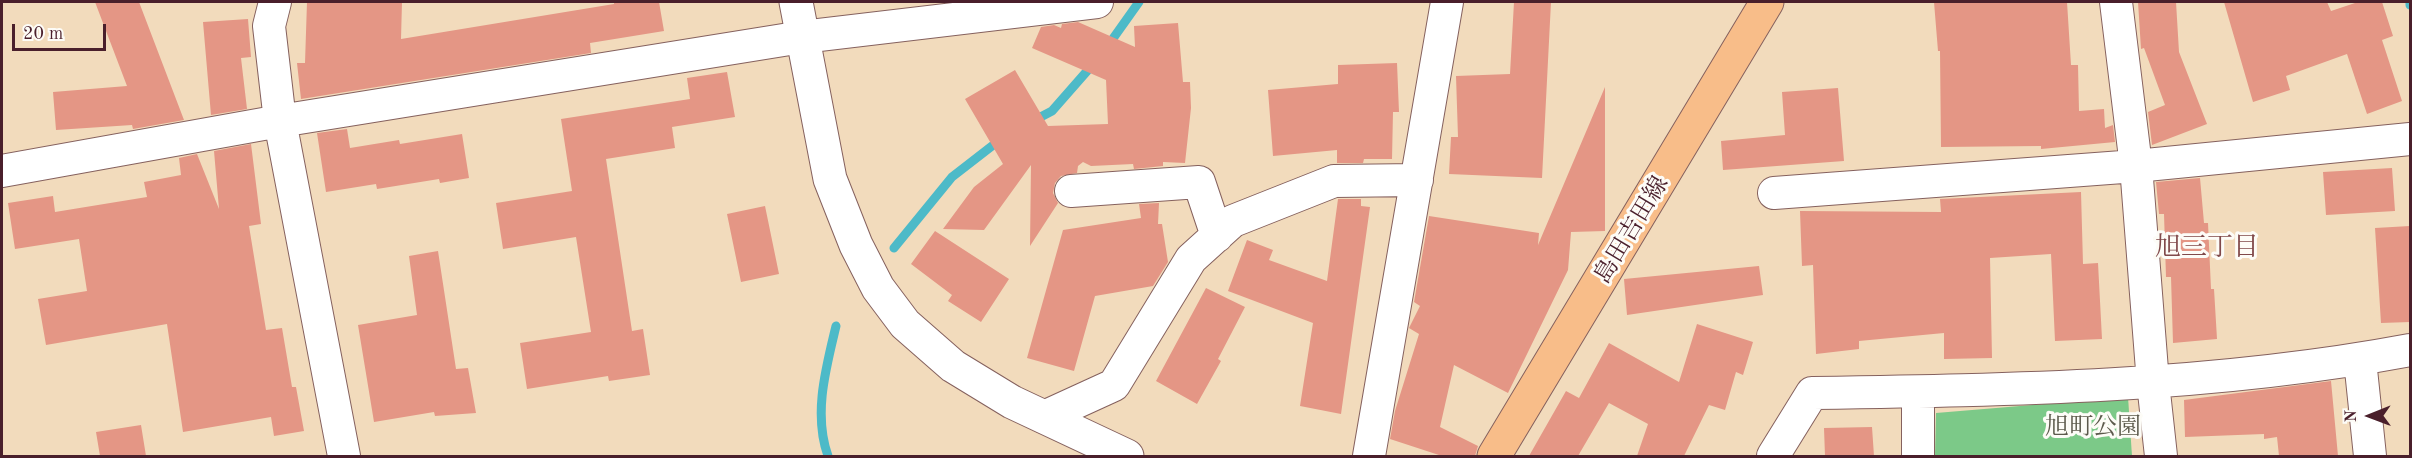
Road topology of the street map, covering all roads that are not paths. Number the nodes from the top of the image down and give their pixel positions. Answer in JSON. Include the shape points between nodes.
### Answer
{"nodes":[{"id":1,"x":275,"y":2,"type":"edge"},
{"id":2,"x":796,"y":2,"type":"edge"},
{"id":3,"x":1097,"y":2,"type":"edge"},
{"id":4,"x":1447,"y":2,"type":"edge"},
{"id":5,"x":1767,"y":2,"type":"edge"},
{"id":6,"x":2116,"y":2,"type":"edge"},
{"id":7,"x":802,"y":37,"type":"junction"},
{"id":8,"x":280,"y":121,"type":"junction"},
{"id":9,"x":2410,"y":138,"type":"edge"},
{"id":10,"x":2136,"y":166,"type":"junction"},
{"id":11,"x":2,"y":171,"type":"edge"},
{"id":12,"x":1417,"y":180,"type":"junction"},
{"id":13,"x":1071,"y":191,"type":"dead end"},
{"id":14,"x":1774,"y":193,"type":"dead end"},
{"id":15,"x":1217,"y":236,"type":"junction"},
{"id":16,"x":2410,"y":350,"type":"edge"},
{"id":17,"x":2360,"y":360,"type":"junction"},
{"id":18,"x":2153,"y":383,"type":"junction"},
{"id":19,"x":1918,"y":392,"type":"junction"},
{"id":20,"x":1044,"y":417,"type":"junction"},
{"id":21,"x":344,"y":456,"type":"edge"},
{"id":22,"x":1127,"y":456,"type":"edge"},
{"id":23,"x":1369,"y":456,"type":"edge"},
{"id":24,"x":1494,"y":456,"type":"edge"},
{"id":25,"x":1773,"y":456,"type":"edge"},
{"id":26,"x":1918,"y":456,"type":"edge"},
{"id":27,"x":2161,"y":456,"type":"edge"},
{"id":28,"x":2370,"y":456,"type":"edge"}],
"edges":[{"from":1,"to":8,"type":"street","via":[[269,26]]},
{"from":2,"to":7,"type":"street"},
{"from":3,"to":7,"type":"street"},
{"from":4,"to":12,"type":"street"},
{"from":5,"to":24,"type":"main road","name":"島田吉田線"},
{"from":6,"to":10,"type":"street"},
{"from":7,"to":8,"type":"street"},
{"from":7,"to":20,"type":"street","via":[[830,179],[878,288],[905,324],[953,366]]},
{"from":8,"to":11,"type":"street"},
{"from":8,"to":21,"type":"street"},
{"from":9,"to":10,"type":"street"},
{"from":10,"to":14,"type":"street"},
{"from":10,"to":18,"type":"street"},
{"from":12,"to":15,"type":"street","via":[[1334,181],[1233,221]]},
{"from":12,"to":23,"type":"street"},
{"from":13,"to":15,"type":"street","via":[[1199,182]]},
{"from":15,"to":20,"type":"street","via":[[1191,259],[1114,385]]},
{"from":16,"to":17,"type":"street"},
{"from":17,"to":18,"type":"street"},
{"from":17,"to":28,"type":"street"},
{"from":18,"to":19,"type":"street"},
{"from":18,"to":27,"type":"street"},
{"from":19,"to":25,"type":"street","via":[[1812,393]]},
{"from":19,"to":26,"type":"street"},
{"from":20,"to":22,"type":"street"}]}
